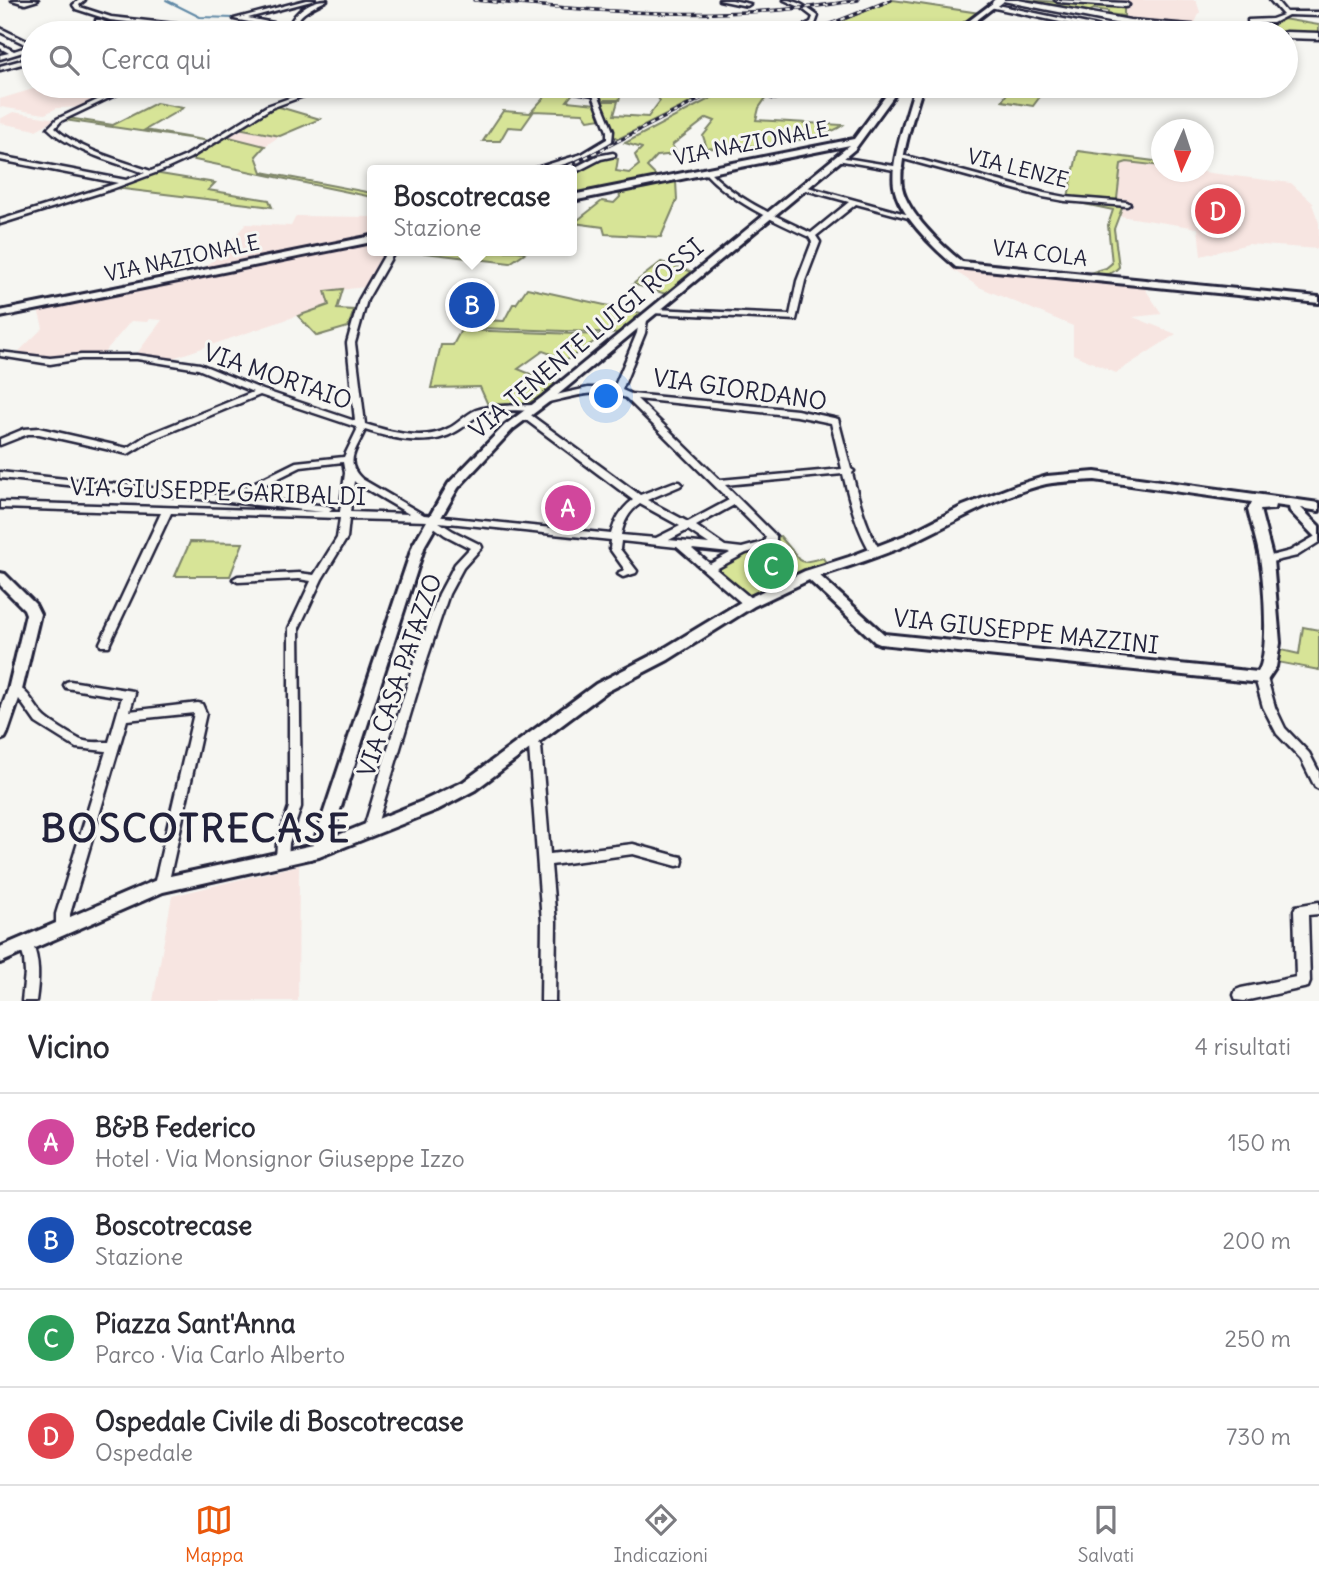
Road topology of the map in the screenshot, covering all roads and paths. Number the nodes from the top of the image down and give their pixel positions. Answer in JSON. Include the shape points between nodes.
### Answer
{"nodes":[{"id":1,"x":15,"y":0,"type":"edge"},
{"id":2,"x":35,"y":0,"type":"edge"},
{"id":3,"x":82,"y":0,"type":"edge"},
{"id":4,"x":312,"y":0,"type":"edge"},
{"id":5,"x":324,"y":0,"type":"edge"},
{"id":6,"x":722,"y":0,"type":"edge"},
{"id":7,"x":787,"y":0,"type":"edge"},
{"id":8,"x":1012,"y":0,"type":"edge"},
{"id":9,"x":1058,"y":0,"type":"edge"},
{"id":10,"x":1273,"y":0,"type":"edge"},
{"id":11,"x":745,"y":2,"type":"edge"},
{"id":12,"x":996,"y":2,"type":"edge"},
{"id":13,"x":1126,"y":5,"type":"dead end"},
{"id":14,"x":754,"y":8,"type":"dead end"},
{"id":15,"x":1048,"y":9,"type":"junction"},
{"id":16,"x":87,"y":12,"type":"junction"},
{"id":17,"x":1286,"y":13,"type":"junction"},
{"id":18,"x":1319,"y":14,"type":"edge"},
{"id":19,"x":98,"y":21,"type":"edge"},
{"id":20,"x":135,"y":21,"type":"edge"},
{"id":21,"x":249,"y":21,"type":"edge"},
{"id":22,"x":292,"y":21,"type":"edge"},
{"id":23,"x":813,"y":21,"type":"edge"},
{"id":24,"x":971,"y":21,"type":"edge"},
{"id":25,"x":1070,"y":21,"type":"edge"},
{"id":26,"x":1097,"y":21,"type":"edge"},
{"id":27,"x":1120,"y":21,"type":"edge"},
{"id":28,"x":1263,"y":21,"type":"edge"},
{"id":29,"x":0,"y":30,"type":"edge"},
{"id":30,"x":1298,"y":36,"type":"edge"},
{"id":31,"x":1319,"y":37,"type":"edge"},
{"id":32,"x":21,"y":41,"type":"edge"},
{"id":33,"x":0,"y":46,"type":"edge"},
{"id":34,"x":21,"y":51,"type":"edge"},
{"id":35,"x":14,"y":53,"type":"junction"},
{"id":36,"x":0,"y":57,"type":"edge"},
{"id":37,"x":21,"y":62,"type":"edge"},
{"id":38,"x":0,"y":68,"type":"edge"},
{"id":39,"x":106,"y":98,"type":"edge"},
{"id":40,"x":294,"y":98,"type":"edge"},
{"id":41,"x":601,"y":98,"type":"edge"},
{"id":42,"x":887,"y":98,"type":"edge"},
{"id":43,"x":916,"y":98,"type":"edge"},
{"id":44,"x":856,"y":141,"type":"junction"},
{"id":45,"x":613,"y":155,"type":"dead end"},
{"id":46,"x":902,"y":157,"type":"junction"},
{"id":47,"x":0,"y":158,"type":"edge"},
{"id":48,"x":839,"y":159,"type":"junction"},
{"id":49,"x":551,"y":165,"type":"edge"},
{"id":50,"x":577,"y":169,"type":"edge"},
{"id":51,"x":900,"y":169,"type":"junction"},
{"id":52,"x":707,"y":172,"type":"junction"},
{"id":53,"x":151,"y":173,"type":"junction"},
{"id":54,"x":126,"y":182,"type":"junction"},
{"id":55,"x":804,"y":188,"type":"junction"},
{"id":56,"x":577,"y":197,"type":"edge"},
{"id":57,"x":855,"y":201,"type":"junction"},
{"id":58,"x":1127,"y":204,"type":"dead end"},
{"id":59,"x":770,"y":216,"type":"junction"},
{"id":60,"x":916,"y":218,"type":"junction"},
{"id":61,"x":0,"y":222,"type":"edge"},
{"id":62,"x":812,"y":236,"type":"junction"},
{"id":63,"x":367,"y":240,"type":"edge"},
{"id":64,"x":388,"y":256,"type":"edge"},
{"id":65,"x":1319,"y":300,"type":"edge"},
{"id":66,"x":654,"y":311,"type":"junction"},
{"id":67,"x":0,"y":314,"type":"edge"},
{"id":68,"x":643,"y":320,"type":"junction"},
{"id":69,"x":0,"y":354,"type":"edge"},
{"id":70,"x":618,"y":390,"type":"junction"},
{"id":71,"x":260,"y":391,"type":"junction"},
{"id":72,"x":629,"y":396,"type":"junction"},
{"id":73,"x":545,"y":400,"type":"junction"},
{"id":74,"x":535,"y":408,"type":"junction"},
{"id":75,"x":525,"y":415,"type":"junction"},
{"id":76,"x":360,"y":424,"type":"junction"},
{"id":77,"x":0,"y":442,"type":"edge"},
{"id":78,"x":347,"y":459,"type":"junction"},
{"id":79,"x":849,"y":471,"type":"junction"},
{"id":80,"x":350,"y":473,"type":"junction"},
{"id":81,"x":0,"y":475,"type":"edge"},
{"id":82,"x":718,"y":483,"type":"junction"},
{"id":83,"x":1141,"y":483,"type":"junction"},
{"id":84,"x":677,"y":484,"type":"dead end"},
{"id":85,"x":218,"y":497,"type":"junction"},
{"id":86,"x":230,"y":498,"type":"junction"},
{"id":87,"x":638,"y":499,"type":"junction"},
{"id":88,"x":735,"y":501,"type":"junction"},
{"id":89,"x":1257,"y":504,"type":"junction"},
{"id":90,"x":0,"y":505,"type":"edge"},
{"id":91,"x":1294,"y":508,"type":"junction"},
{"id":92,"x":1319,"y":509,"type":"edge"},
{"id":93,"x":167,"y":512,"type":"junction"},
{"id":94,"x":188,"y":513,"type":"junction"},
{"id":95,"x":346,"y":513,"type":"junction"},
{"id":96,"x":430,"y":519,"type":"junction"},
{"id":97,"x":688,"y":526,"type":"junction"},
{"id":98,"x":1319,"y":535,"type":"edge"},
{"id":99,"x":615,"y":538,"type":"junction"},
{"id":100,"x":659,"y":542,"type":"junction"},
{"id":101,"x":680,"y":544,"type":"junction"},
{"id":102,"x":721,"y":548,"type":"junction"},
{"id":103,"x":742,"y":551,"type":"junction"},
{"id":104,"x":876,"y":552,"type":"junction"},
{"id":105,"x":1267,"y":561,"type":"junction"},
{"id":106,"x":708,"y":569,"type":"junction"},
{"id":107,"x":623,"y":574,"type":"dead end"},
{"id":108,"x":810,"y":574,"type":"junction"},
{"id":109,"x":0,"y":577,"type":"edge"},
{"id":110,"x":238,"y":579,"type":"dead end"},
{"id":111,"x":317,"y":579,"type":"junction"},
{"id":112,"x":749,"y":603,"type":"junction"},
{"id":113,"x":105,"y":643,"type":"dead end"},
{"id":114,"x":1261,"y":678,"type":"junction"},
{"id":115,"x":70,"y":685,"type":"dead end"},
{"id":116,"x":15,"y":690,"type":"junction"},
{"id":117,"x":123,"y":716,"type":"junction"},
{"id":118,"x":0,"y":734,"type":"edge"},
{"id":119,"x":531,"y":740,"type":"junction"},
{"id":120,"x":114,"y":747,"type":"junction"},
{"id":121,"x":1319,"y":784,"type":"edge"},
{"id":122,"x":369,"y":831,"type":"junction"},
{"id":123,"x":319,"y":850,"type":"junction"},
{"id":124,"x":282,"y":859,"type":"junction"},
{"id":125,"x":544,"y":860,"type":"junction"},
{"id":126,"x":677,"y":861,"type":"dead end"},
{"id":127,"x":161,"y":885,"type":"junction"},
{"id":128,"x":1319,"y":908,"type":"edge"},
{"id":129,"x":63,"y":928,"type":"junction"},
{"id":130,"x":27,"y":946,"type":"junction"},
{"id":131,"x":0,"y":956,"type":"edge"},
{"id":132,"x":1241,"y":995,"type":"dead end"},
{"id":133,"x":29,"y":1001,"type":"edge"},
{"id":134,"x":548,"y":1001,"type":"edge"}],
"edges":[{"from":1,"to":2,"type":"street"},
{"from":3,"to":16,"type":"street","via":[[76,7]]},
{"from":4,"to":21,"type":"street","via":[[238,18]]},
{"from":5,"to":22,"type":"street"},
{"from":6,"to":11,"type":"street"},
{"from":7,"to":23,"type":"street","via":[[816,17]]},
{"from":8,"to":15,"type":"highway"},
{"from":9,"to":13,"type":"street"},
{"from":10,"to":17,"type":"street"},
{"from":11,"to":14,"type":"street"},
{"from":12,"to":15,"type":"highway"},
{"from":12,"to":24,"type":"street"},
{"from":12,"to":25,"type":"street"},
{"from":12,"to":26,"type":"highway"},
{"from":15,"to":27,"type":"highway"},
{"from":16,"to":19,"type":"street","via":[[81,14]]},
{"from":16,"to":20,"type":"street"},
{"from":17,"to":18,"type":"street"},
{"from":17,"to":28,"type":"street","via":[[1284,18]]},
{"from":29,"to":32,"type":"street"},
{"from":30,"to":31,"type":"highway"},
{"from":33,"to":35,"type":"street"},
{"from":34,"to":35,"type":"street"},
{"from":35,"to":36,"type":"street"},
{"from":37,"to":38,"type":"street"},
{"from":39,"to":53,"type":"street","via":[[51,128],[82,146]]},
{"from":40,"to":53,"type":"street","via":[[269,107],[188,158]]},
{"from":41,"to":49,"type":"street","via":[[610,140],[584,155]]},
{"from":42,"to":44,"type":"street","name":"VIA TENENTE LUIGI ROSSI"},
{"from":43,"to":46,"type":"street","name":"VIA COLA"},
{"from":44,"to":48,"type":"street","name":"VIA TENENTE LUIGI ROSSI"},
{"from":44,"to":52,"type":"street","name":"VIA NAZIONALE"},
{"from":45,"to":50,"type":"street"},
{"from":46,"to":51,"type":"street","name":"VIA COLA"},
{"from":46,"to":58,"type":"street","name":"VIA LENZE","via":[[1043,195]]},
{"from":47,"to":54,"type":"street"},
{"from":48,"to":51,"type":"street"},
{"from":48,"to":55,"type":"street","name":"VIA TENENTE LUIGI ROSSI"},
{"from":51,"to":60,"type":"street","name":"VIA COLA","via":[[897,185]]},
{"from":52,"to":56,"type":"street","name":"VIA NAZIONALE"},
{"from":52,"to":59,"type":"street"},
{"from":53,"to":54,"type":"street"},
{"from":54,"to":61,"type":"street"},
{"from":55,"to":57,"type":"street"},
{"from":55,"to":59,"type":"street","name":"VIA TENENTE LUIGI ROSSI"},
{"from":57,"to":60,"type":"street"},
{"from":57,"to":62,"type":"street"},
{"from":59,"to":62,"type":"street"},
{"from":59,"to":66,"type":"street","name":"VIA TENENTE LUIGI ROSSI"},
{"from":60,"to":65,"type":"street","name":"VIA COLA","via":[[959,265]]},
{"from":62,"to":66,"type":"street","via":[[815,249],[801,281],[793,318]]},
{"from":63,"to":67,"type":"street","name":"VIA NAZIONALE"},
{"from":64,"to":76,"type":"street","via":[[368,290],[351,343]]},
{"from":66,"to":68,"type":"street","name":"VIA TENENTE LUIGI ROSSI"},
{"from":68,"to":70,"type":"street"},
{"from":68,"to":73,"type":"street","name":"VIA TENENTE LUIGI ROSSI"},
{"from":69,"to":71,"type":"street","name":"VIA MORTAIO","via":[[50,361],[137,357],[177,362]]},
{"from":70,"to":72,"type":"street"},
{"from":70,"to":73,"type":"street","via":[[602,388]]},
{"from":71,"to":76,"type":"street","name":"VIA MORTAIO"},
{"from":71,"to":77,"type":"street","via":[[150,437],[128,451],[39,431]]},
{"from":72,"to":79,"type":"street","name":"VIA GIORDANO","via":[[825,417],[835,421]]},
{"from":72,"to":82,"type":"street"},
{"from":73,"to":74,"type":"street","name":"VIA TENENTE LUIGI ROSSI"},
{"from":74,"to":75,"type":"street","name":"VIA TENENTE LUIGI ROSSI"},
{"from":74,"to":76,"type":"street","name":"VIA MORTAIO","via":[[492,408],[440,436],[411,438]]},
{"from":75,"to":87,"type":"street"},
{"from":75,"to":96,"type":"street","name":"VIA TENENTE LUIGI ROSSI","via":[[488,447]]},
{"from":76,"to":78,"type":"street","via":[[360,436]]},
{"from":78,"to":80,"type":"street"},
{"from":78,"to":86,"type":"street","via":[[299,464]]},
{"from":79,"to":82,"type":"street"},
{"from":79,"to":104,"type":"street","name":"VIA GIORDANO","via":[[868,542]]},
{"from":80,"to":95,"type":"street"},
{"from":80,"to":96,"type":"street"},
{"from":81,"to":85,"type":"street"},
{"from":82,"to":88,"type":"street"},
{"from":83,"to":89,"type":"street"},
{"from":83,"to":92,"type":"street"},
{"from":83,"to":104,"type":"street","via":[[1095,476],[1047,480],[967,509]]},
{"from":84,"to":87,"type":"street"},
{"from":85,"to":86,"type":"street"},
{"from":85,"to":94,"type":"street"},
{"from":86,"to":95,"type":"street"},
{"from":87,"to":97,"type":"street"},
{"from":87,"to":99,"type":"street","via":[[620,517]]},
{"from":88,"to":97,"type":"street"},
{"from":88,"to":103,"type":"street","via":[[771,536],[768,544]]},
{"from":89,"to":91,"type":"street"},
{"from":89,"to":105,"type":"street","via":[[1254,510]]},
{"from":90,"to":93,"type":"street","name":"VIA GIUSEPPE GARIBALDI"},
{"from":91,"to":92,"type":"street"},
{"from":91,"to":98,"type":"street"},
{"from":93,"to":94,"type":"street","name":"VIA GIUSEPPE GARIBALDI"},
{"from":93,"to":113,"type":"street"},
{"from":94,"to":95,"type":"street","name":"VIA GIUSEPPE GARIBALDI"},
{"from":95,"to":96,"type":"street","name":"VIA GIUSEPPE GARIBALDI"},
{"from":95,"to":111,"type":"street","via":[[339,546]]},
{"from":96,"to":99,"type":"street","name":"VIA GIUSEPPE GARIBALDI"},
{"from":96,"to":122,"type":"street","name":"VIA CASA PATAZZO","via":[[477,547],[459,566],[444,594]]},
{"from":96,"to":123,"type":"street","name":"VIA TENENTE LUIGI ROSSI"},
{"from":97,"to":100,"type":"street"},
{"from":97,"to":102,"type":"street"},
{"from":98,"to":105,"type":"street","via":[[1293,554]]},
{"from":99,"to":100,"type":"street","name":"VIA GIUSEPPE GARIBALDI"},
{"from":99,"to":107,"type":"street","via":[[615,549],[632,571]]},
{"from":100,"to":101,"type":"street","name":"VIA GIUSEPPE GARIBALDI"},
{"from":101,"to":102,"type":"street","name":"VIA GIUSEPPE GARIBALDI"},
{"from":101,"to":106,"type":"street"},
{"from":102,"to":103,"type":"street","name":"VIA GIUSEPPE GARIBALDI"},
{"from":103,"to":106,"type":"street"},
{"from":104,"to":108,"type":"street"},
{"from":105,"to":114,"type":"street","via":[[1273,643]]},
{"from":106,"to":112,"type":"street"},
{"from":108,"to":112,"type":"street"},
{"from":108,"to":114,"type":"street","name":"VIA GIUSEPPE MAZZINI","via":[[880,639]]},
{"from":109,"to":116,"type":"street","via":[[33,614]]},
{"from":110,"to":111,"type":"street"},
{"from":111,"to":124,"type":"street","via":[[294,628],[295,807]]},
{"from":112,"to":119,"type":"street","via":[[601,688]]},
{"from":114,"to":121,"type":"street","via":[[1281,731],[1305,756]]},
{"from":115,"to":117,"type":"street","via":[[129,694]]},
{"from":116,"to":118,"type":"street"},
{"from":116,"to":120,"type":"street","via":[[40,720],[80,745]]},
{"from":117,"to":120,"type":"street"},
{"from":117,"to":127,"type":"street","via":[[198,707],[200,713]]},
{"from":119,"to":122,"type":"street","via":[[469,786]]},
{"from":119,"to":125,"type":"street","via":[[539,779]]},
{"from":120,"to":129,"type":"street","via":[[63,914]]},
{"from":122,"to":123,"type":"street"},
{"from":123,"to":124,"type":"street"},
{"from":124,"to":127,"type":"street"},
{"from":125,"to":126,"type":"street","via":[[633,849]]},
{"from":125,"to":134,"type":"street"},
{"from":127,"to":129,"type":"street"},
{"from":128,"to":132,"type":"street","via":[[1301,910],[1303,982]]},
{"from":129,"to":130,"type":"street"},
{"from":130,"to":131,"type":"street"},
{"from":130,"to":133,"type":"street","via":[[32,968]]}]}
